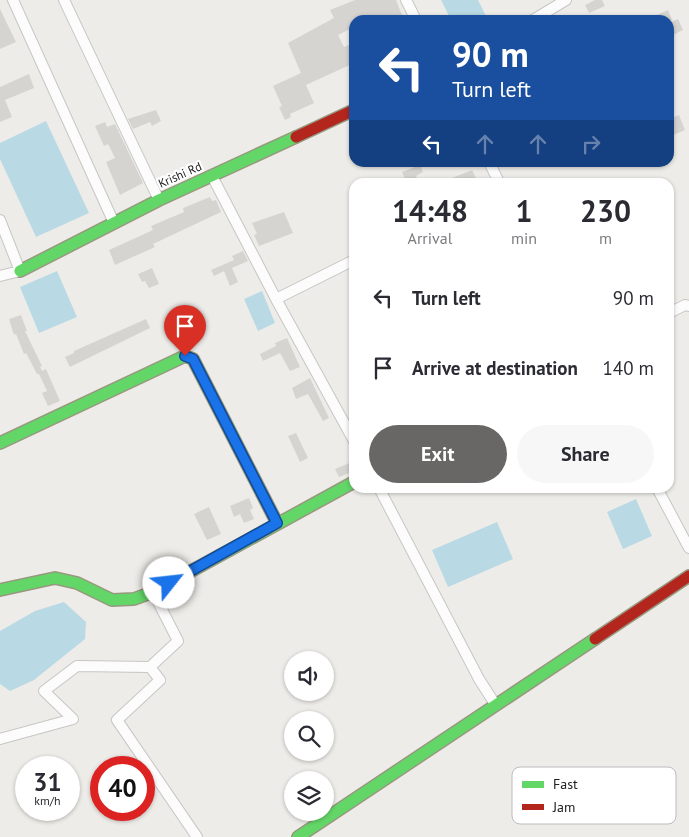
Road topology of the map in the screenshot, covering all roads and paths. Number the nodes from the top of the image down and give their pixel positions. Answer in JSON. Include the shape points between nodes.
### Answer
{"nodes":[{"id":1,"x":13,"y":0,"type":"edge"},
{"id":2,"x":64,"y":0,"type":"edge"},
{"id":3,"x":406,"y":0,"type":"edge"},
{"id":4,"x":566,"y":0,"type":"edge"},
{"id":5,"x":414,"y":15,"type":"edge"},
{"id":6,"x":541,"y":15,"type":"edge"},
{"id":7,"x":349,"y":112,"type":"edge"},
{"id":8,"x":212,"y":176,"type":"junction"},
{"id":9,"x":159,"y":200,"type":"junction"},
{"id":10,"x":0,"y":220,"type":"edge"},
{"id":11,"x":114,"y":223,"type":"junction"},
{"id":12,"x":349,"y":262,"type":"edge"},
{"id":13,"x":20,"y":271,"type":"junction"},
{"id":14,"x":0,"y":276,"type":"edge"},
{"id":15,"x":276,"y":299,"type":"junction"},
{"id":16,"x":689,"y":306,"type":"edge"},
{"id":17,"x":674,"y":310,"type":"edge"},
{"id":18,"x":349,"y":433,"type":"edge"},
{"id":19,"x":0,"y":443,"type":"edge"},
{"id":20,"x":349,"y":485,"type":"edge"},
{"id":21,"x":382,"y":493,"type":"edge"},
{"id":22,"x":660,"y":493,"type":"edge"},
{"id":23,"x":277,"y":523,"type":"junction"},
{"id":24,"x":689,"y":548,"type":"edge"},
{"id":25,"x":689,"y":576,"type":"edge"},
{"id":26,"x":0,"y":590,"type":"edge"},
{"id":27,"x":153,"y":592,"type":"junction"},
{"id":28,"x":150,"y":667,"type":"junction"},
{"id":29,"x":495,"y":704,"type":"junction"},
{"id":30,"x":0,"y":739,"type":"edge"},
{"id":31,"x":197,"y":837,"type":"edge"},
{"id":32,"x":298,"y":837,"type":"edge"}],
"edges":[{"from":1,"to":11,"type":"street"},
{"from":2,"to":9,"type":"street"},
{"from":3,"to":5,"type":"street"},
{"from":4,"to":6,"type":"street"},
{"from":7,"to":8,"type":"street","name":"Krishi Rd"},
{"from":8,"to":9,"type":"street","name":"Krishi Rd"},
{"from":8,"to":15,"type":"street"},
{"from":9,"to":11,"type":"street","name":"Krishi Rd"},
{"from":10,"to":13,"type":"street"},
{"from":11,"to":13,"type":"street","name":"Krishi Rd"},
{"from":12,"to":15,"type":"street"},
{"from":13,"to":14,"type":"street"},
{"from":15,"to":18,"type":"street"},
{"from":16,"to":17,"type":"street"},
{"from":19,"to":23,"type":"street","via":[[185,356],[193,359]]},
{"from":20,"to":23,"type":"street"},
{"from":21,"to":29,"type":"street","via":[[478,679]]},
{"from":22,"to":24,"type":"street"},
{"from":23,"to":27,"type":"street"},
{"from":25,"to":29,"type":"street"},
{"from":26,"to":27,"type":"street","via":[[54,578],[77,582],[121,602]]},
{"from":27,"to":28,"type":"street","via":[[178,641]]},
{"from":28,"to":30,"type":"street","via":[[77,666],[44,691],[73,719]]},
{"from":28,"to":31,"type":"street","via":[[160,680],[117,720]]},
{"from":29,"to":32,"type":"street"}]}
